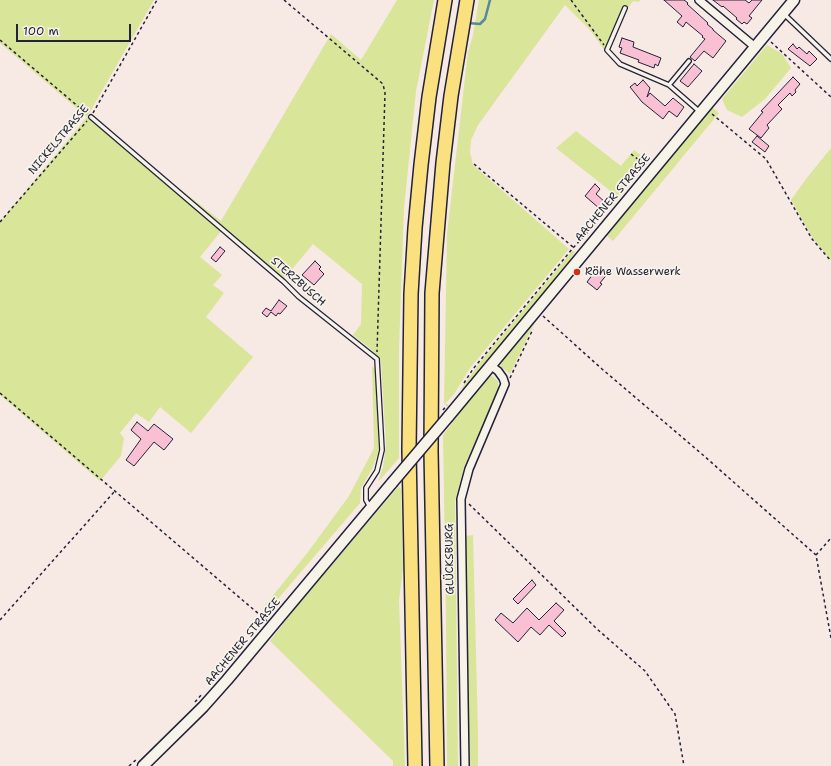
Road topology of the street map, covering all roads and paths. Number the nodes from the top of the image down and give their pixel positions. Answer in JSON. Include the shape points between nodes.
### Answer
{"nodes":[{"id":1,"x":157,"y":0,"type":"edge"},
{"id":2,"x":284,"y":0,"type":"edge"},
{"id":3,"x":445,"y":0,"type":"edge"},
{"id":4,"x":467,"y":0,"type":"edge"},
{"id":5,"x":571,"y":0,"type":"edge"},
{"id":6,"x":699,"y":0,"type":"edge"},
{"id":7,"x":794,"y":0,"type":"edge"},
{"id":8,"x":626,"y":8,"type":"dead end"},
{"id":9,"x":783,"y":13,"type":"junction"},
{"id":10,"x":764,"y":35,"type":"junction"},
{"id":11,"x":0,"y":40,"type":"edge"},
{"id":12,"x":755,"y":47,"type":"junction"},
{"id":13,"x":607,"y":50,"type":"junction"},
{"id":14,"x":831,"y":58,"type":"edge"},
{"id":15,"x":689,"y":61,"type":"dead end"},
{"id":16,"x":669,"y":85,"type":"junction"},
{"id":17,"x":831,"y":97,"type":"edge"},
{"id":18,"x":702,"y":110,"type":"junction"},
{"id":19,"x":91,"y":117,"type":"junction"},
{"id":20,"x":631,"y":154,"type":"dead end"},
{"id":21,"x":474,"y":164,"type":"dead end"},
{"id":22,"x":652,"y":170,"type":"junction"},
{"id":23,"x":600,"y":219,"type":"dead end"},
{"id":24,"x":0,"y":222,"type":"edge"},
{"id":25,"x":574,"y":248,"type":"junction"},
{"id":26,"x":581,"y":256,"type":"junction"},
{"id":27,"x":831,"y":261,"type":"edge"},
{"id":28,"x":539,"y":320,"type":"dead end"},
{"id":29,"x":536,"y":325,"type":"dead end"},
{"id":30,"x":377,"y":359,"type":"junction"},
{"id":31,"x":490,"y":365,"type":"junction"},
{"id":32,"x":505,"y":384,"type":"junction"},
{"id":33,"x":461,"y":388,"type":"dead end"},
{"id":34,"x":0,"y":393,"type":"edge"},
{"id":35,"x":115,"y":491,"type":"junction"},
{"id":36,"x":461,"y":499,"type":"junction"},
{"id":37,"x":371,"y":508,"type":"junction"},
{"id":38,"x":831,"y":538,"type":"edge"},
{"id":39,"x":816,"y":555,"type":"junction"},
{"id":40,"x":0,"y":620,"type":"edge"},
{"id":41,"x":273,"y":626,"type":"junction"},
{"id":42,"x":831,"y":638,"type":"edge"},
{"id":43,"x":203,"y":692,"type":"dead end"},
{"id":44,"x":194,"y":703,"type":"dead end"},
{"id":45,"x":140,"y":762,"type":"edge"},
{"id":46,"x":129,"y":766,"type":"edge"},
{"id":47,"x":416,"y":766,"type":"edge"},
{"id":48,"x":437,"y":766,"type":"edge"},
{"id":49,"x":465,"y":766,"type":"edge"},
{"id":50,"x":684,"y":766,"type":"edge"}],
"edges":[{"from":1,"to":19,"type":"path","name":"NICKELSTRASSE"},
{"from":2,"to":30,"type":"path","via":[[383,84],[385,93]]},
{"from":3,"to":47,"type":"highway","via":[[429,97],[410,294],[409,450]]},
{"from":4,"to":48,"type":"highway","via":[[451,96],[432,293],[431,451]]},
{"from":5,"to":13,"type":"path"},
{"from":6,"to":12,"type":"street"},
{"from":7,"to":9,"type":"main road","name":"AACHENER STRASSE"},
{"from":8,"to":13,"type":"lane"},
{"from":9,"to":10,"type":"main road","name":"AACHENER STRASSE"},
{"from":9,"to":14,"type":"lane"},
{"from":10,"to":12,"type":"main road","name":"AACHENER STRASSE"},
{"from":10,"to":17,"type":"path"},
{"from":11,"to":19,"type":"path"},
{"from":12,"to":18,"type":"main road","name":"AACHENER STRASSE"},
{"from":13,"to":16,"type":"lane","via":[[620,64]]},
{"from":15,"to":16,"type":"lane"},
{"from":16,"to":18,"type":"lane"},
{"from":18,"to":22,"type":"main road","name":"AACHENER STRASSE"},
{"from":18,"to":27,"type":"path","via":[[766,159],[812,239]]},
{"from":19,"to":24,"type":"path","name":"NICKELSTRASSE"},
{"from":19,"to":30,"type":"lane","name":"STERZBUSCH","via":[[299,297]]},
{"from":20,"to":22,"type":"path"},
{"from":21,"to":25,"type":"path"},
{"from":22,"to":26,"type":"main road","name":"AACHENER STRASSE"},
{"from":23,"to":25,"type":"path"},
{"from":25,"to":26,"type":"path"},
{"from":25,"to":33,"type":"path","via":[[473,369]]},
{"from":26,"to":31,"type":"main road","name":"AACHENER STRASSE"},
{"from":28,"to":39,"type":"path","via":[[542,315]]},
{"from":29,"to":32,"type":"path"},
{"from":30,"to":37,"type":"lane","via":[[382,450],[377,472],[366,488],[366,500]]},
{"from":31,"to":32,"type":"street","via":[[498,371]]},
{"from":31,"to":37,"type":"main road","name":"AACHENER STRASSE","bridge":true},
{"from":32,"to":36,"type":"street","name":"GLÜCKSBURG","via":[[469,469]]},
{"from":34,"to":35,"type":"path"},
{"from":35,"to":40,"type":"path"},
{"from":35,"to":41,"type":"path"},
{"from":36,"to":49,"type":"street","name":"GLÜCKSBURG"},
{"from":36,"to":50,"type":"path","via":[[468,502],[597,629],[645,671],[675,714]]},
{"from":37,"to":41,"type":"main road","name":"AACHENER STRASSE"},
{"from":38,"to":39,"type":"path"},
{"from":39,"to":42,"type":"path"},
{"from":41,"to":45,"type":"main road","name":"AACHENER STRASSE","via":[[203,708]]},
{"from":43,"to":44,"type":"path"},
{"from":45,"to":46,"type":"path"}]}
